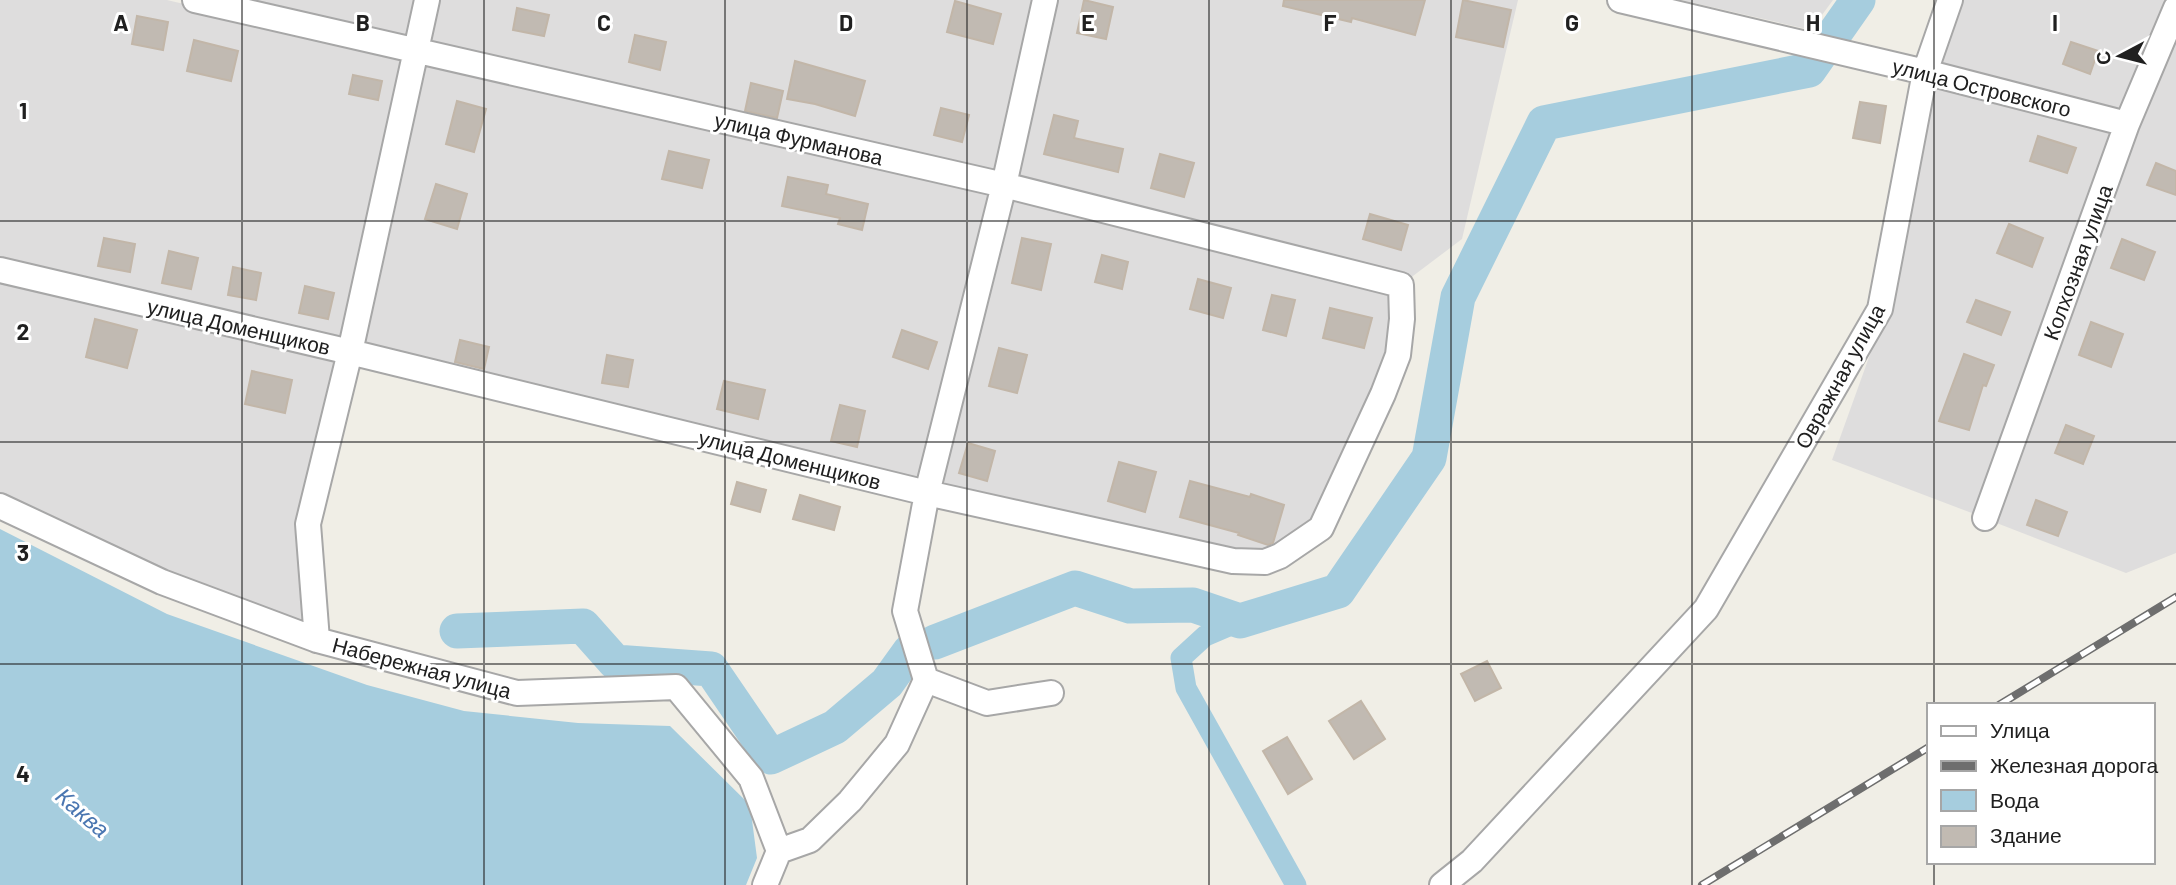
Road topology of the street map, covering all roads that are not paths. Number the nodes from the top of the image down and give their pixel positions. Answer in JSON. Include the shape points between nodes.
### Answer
{"nodes":[{"id":1,"x":195,"y":0,"type":"edge"},
{"id":2,"x":427,"y":0,"type":"edge"},
{"id":3,"x":1045,"y":0,"type":"edge"},
{"id":4,"x":1620,"y":0,"type":"edge"},
{"id":5,"x":1950,"y":0,"type":"edge"},
{"id":6,"x":2174,"y":18,"type":"edge"},
{"id":7,"x":416,"y":52,"type":"junction"},
{"id":8,"x":1925,"y":72,"type":"junction"},
{"id":9,"x":2127,"y":124,"type":"junction"},
{"id":10,"x":1004,"y":185,"type":"junction"},
{"id":11,"x":0,"y":270,"type":"edge"},
{"id":12,"x":1401,"y":285,"type":"joint"},
{"id":13,"x":349,"y":352,"type":"junction"},
{"id":14,"x":927,"y":493,"type":"junction"},
{"id":15,"x":0,"y":506,"type":"edge"},
{"id":16,"x":1985,"y":518,"type":"dead end"},
{"id":17,"x":317,"y":640,"type":"junction"},
{"id":18,"x":926,"y":680,"type":"junction"},
{"id":19,"x":1051,"y":693,"type":"dead end"},
{"id":20,"x":779,"y":851,"type":"junction"},
{"id":21,"x":765,"y":885,"type":"edge"},
{"id":22,"x":1442,"y":885,"type":"edge"}],
"edges":[{"from":1,"to":7,"type":"street","name":"улица Фурманова"},
{"from":2,"to":7,"type":"street"},
{"from":3,"to":10,"type":"street"},
{"from":4,"to":8,"type":"street","name":"улица Островского"},
{"from":5,"to":8,"type":"street","name":"Овражная улица"},
{"from":6,"to":9,"type":"street","name":"Колхозная улица"},
{"from":7,"to":10,"type":"street","name":"улица Фурманова"},
{"from":7,"to":13,"type":"street"},
{"from":8,"to":9,"type":"street","name":"улица Островского"},
{"from":8,"to":22,"type":"street","name":"Овражная улица","via":[[1880,309],[1706,609],[1472,861]]},
{"from":9,"to":16,"type":"street","name":"Колхозная улица"},
{"from":10,"to":12,"type":"street","name":"улица Фурманова"},
{"from":10,"to":14,"type":"street"},
{"from":11,"to":13,"type":"street","name":"улица Доменщиков"},
{"from":12,"to":14,"type":"street","name":"улица Доменщиков","via":[[1398,355],[1383,394],[1321,528],[1280,556],[1265,562],[1233,561]]},
{"from":13,"to":14,"type":"street","name":"улица Доменщиков"},
{"from":13,"to":17,"type":"street","via":[[308,524]]},
{"from":14,"to":18,"type":"street","via":[[905,611]]},
{"from":15,"to":17,"type":"street","name":"Набережная улица","via":[[162,582]]},
{"from":17,"to":20,"type":"street","name":"Набережная улица","via":[[517,693],[676,687],[751,778]]},
{"from":18,"to":19,"type":"street","via":[[987,703]]},
{"from":18,"to":20,"type":"street","via":[[897,744],[850,801],[810,839]]},
{"from":20,"to":21,"type":"street"}]}
